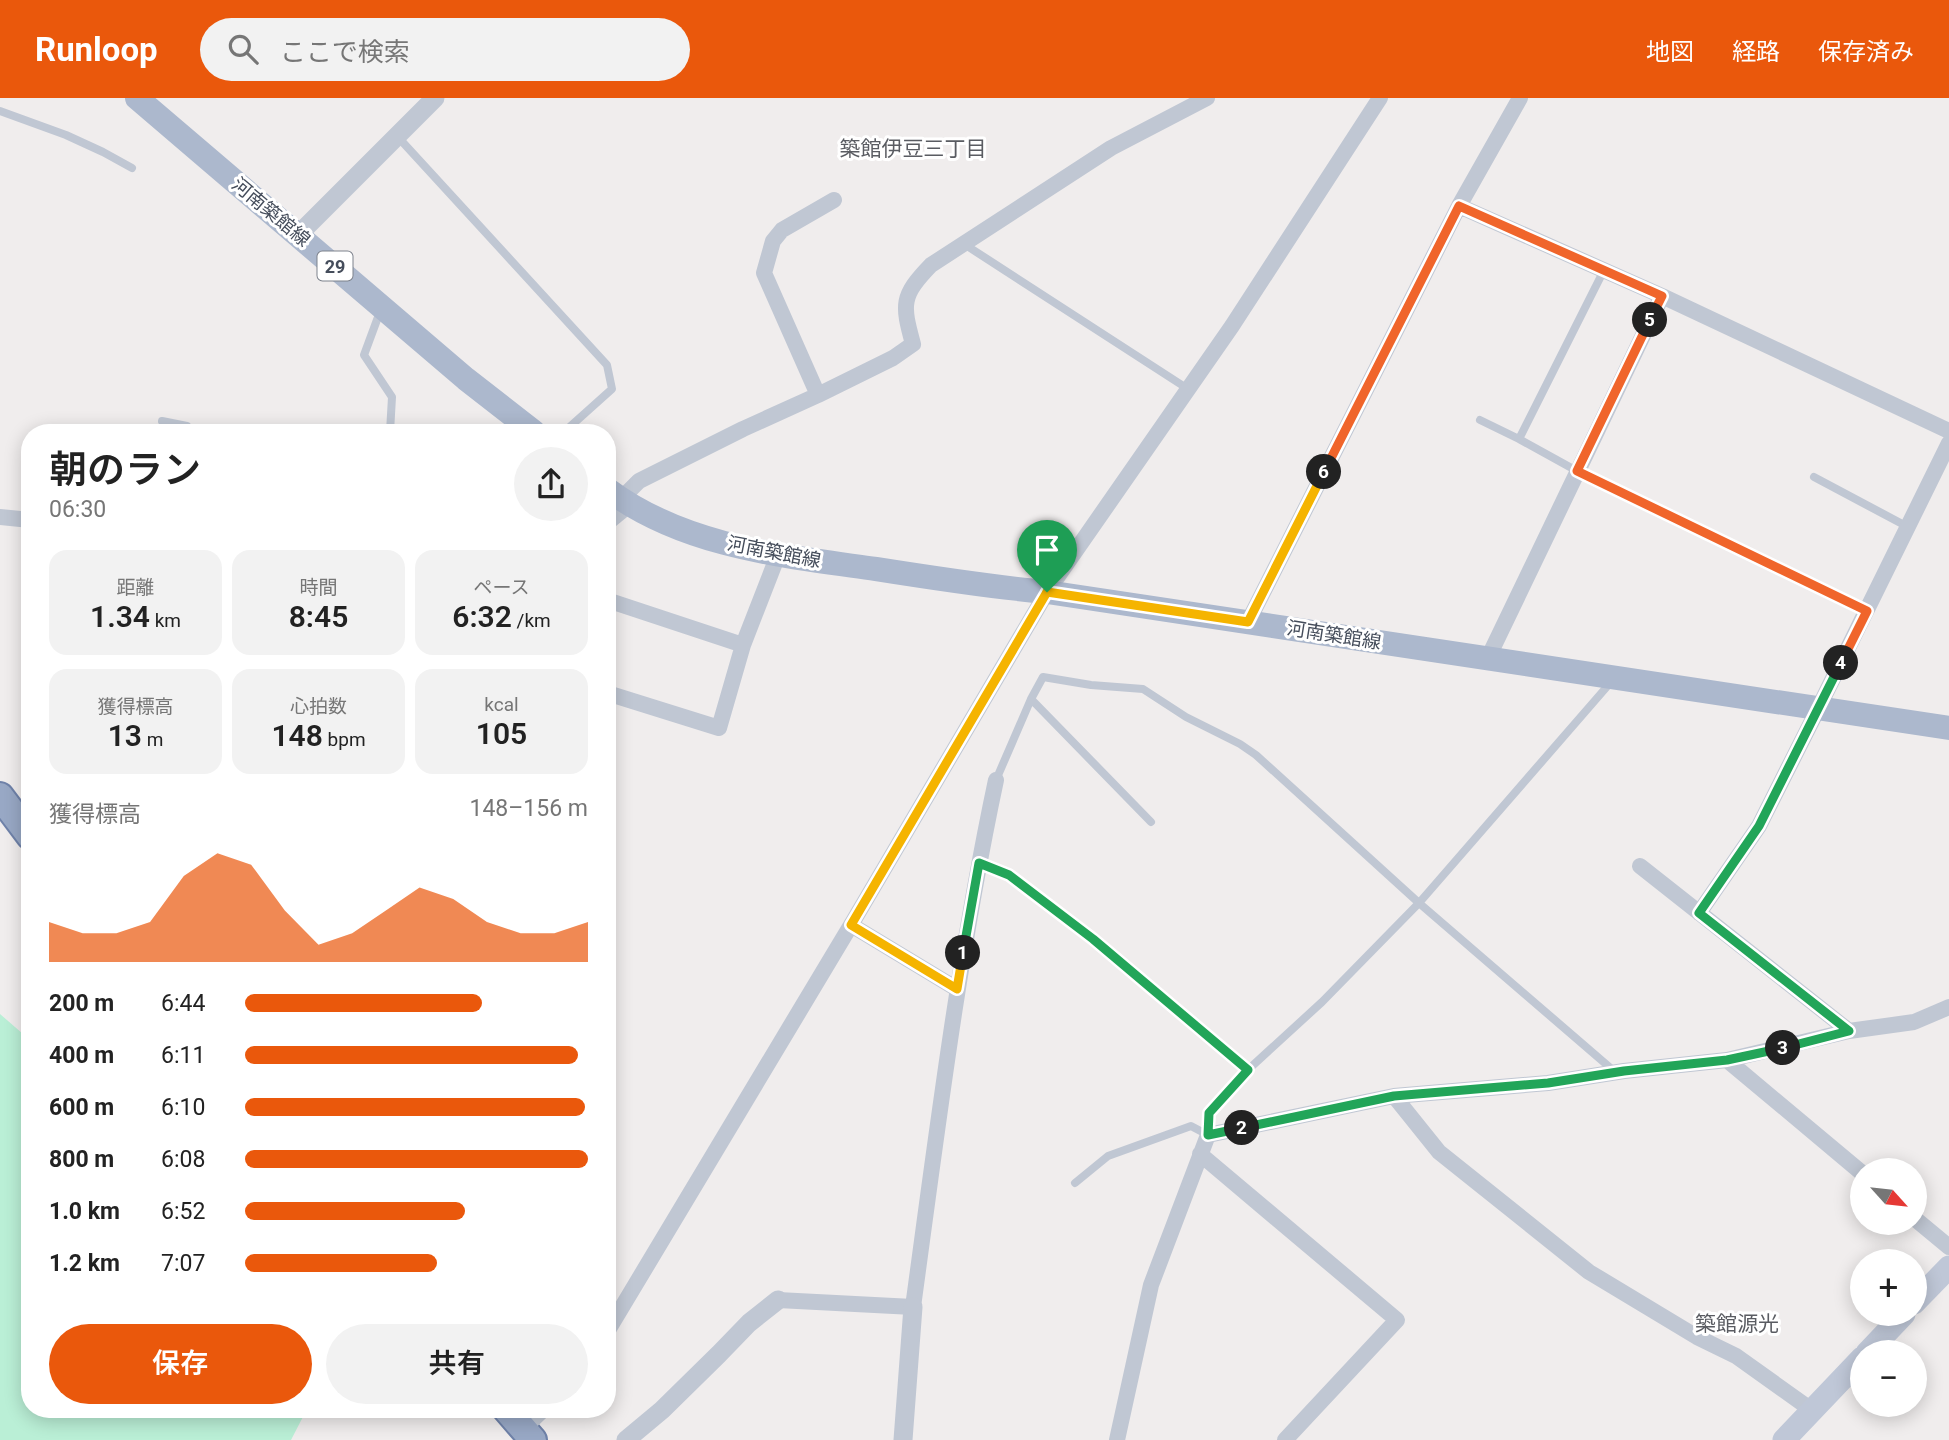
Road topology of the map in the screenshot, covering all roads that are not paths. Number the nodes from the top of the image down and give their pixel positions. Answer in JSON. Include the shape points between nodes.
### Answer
{"nodes":[{"id":1,"x":137,"y":98,"type":"edge"},
{"id":2,"x":435,"y":98,"type":"edge"},
{"id":3,"x":1207,"y":98,"type":"edge"},
{"id":4,"x":1380,"y":98,"type":"edge"},
{"id":5,"x":1520,"y":98,"type":"edge"},
{"id":6,"x":0,"y":111,"type":"edge"},
{"id":7,"x":397,"y":136,"type":"junction"},
{"id":8,"x":132,"y":168,"type":"dead end"},
{"id":9,"x":834,"y":200,"type":"dead end"},
{"id":10,"x":1459,"y":206,"type":"junction"},
{"id":11,"x":298,"y":235,"type":"junction"},
{"id":12,"x":964,"y":244,"type":"junction"},
{"id":13,"x":1604,"y":270,"type":"junction"},
{"id":14,"x":1662,"y":296,"type":"junction"},
{"id":15,"x":382,"y":307,"type":"junction"},
{"id":16,"x":1188,"y":389,"type":"junction"},
{"id":17,"x":818,"y":396,"type":"junction"},
{"id":18,"x":1480,"y":420,"type":"dead end"},
{"id":19,"x":162,"y":421,"type":"dead end"},
{"id":20,"x":177,"y":424,"type":"edge"},
{"id":21,"x":390,"y":424,"type":"edge"},
{"id":22,"x":524,"y":424,"type":"edge"},
{"id":23,"x":573,"y":424,"type":"edge"},
{"id":24,"x":1949,"y":431,"type":"edge"},
{"id":25,"x":1519,"y":439,"type":"junction"},
{"id":26,"x":1949,"y":443,"type":"edge"},
{"id":27,"x":1577,"y":471,"type":"junction"},
{"id":28,"x":1814,"y":477,"type":"dead end"},
{"id":29,"x":619,"y":497,"type":"edge"},
{"id":30,"x":0,"y":517,"type":"edge"},
{"id":31,"x":21,"y":519,"type":"edge"},
{"id":32,"x":1908,"y":527,"type":"junction"},
{"id":33,"x":778,"y":555,"type":"junction"},
{"id":34,"x":1047,"y":592,"type":"junction"},
{"id":35,"x":616,"y":603,"type":"edge"},
{"id":36,"x":1867,"y":611,"type":"junction"},
{"id":37,"x":1248,"y":622,"type":"junction"},
{"id":38,"x":743,"y":645,"type":"junction"},
{"id":39,"x":1488,"y":658,"type":"junction"},
{"id":40,"x":1615,"y":677,"type":"junction"},
{"id":41,"x":616,"y":696,"type":"edge"},
{"id":42,"x":1031,"y":699,"type":"junction"},
{"id":43,"x":1818,"y":709,"type":"junction"},
{"id":44,"x":1949,"y":728,"type":"edge"},
{"id":45,"x":996,"y":780,"type":"joint"},
{"id":46,"x":0,"y":796,"type":"edge"},
{"id":47,"x":1151,"y":822,"type":"dead end"},
{"id":48,"x":21,"y":824,"type":"edge"},
{"id":49,"x":979,"y":863,"type":"junction"},
{"id":50,"x":1640,"y":866,"type":"dead end"},
{"id":51,"x":1419,"y":903,"type":"junction"},
{"id":52,"x":1699,"y":913,"type":"junction"},
{"id":53,"x":851,"y":925,"type":"junction"},
{"id":54,"x":957,"y":989,"type":"junction"},
{"id":55,"x":1949,"y":1007,"type":"edge"},
{"id":56,"x":1849,"y":1031,"type":"junction"},
{"id":57,"x":1727,"y":1060,"type":"junction"},
{"id":58,"x":1248,"y":1070,"type":"junction"},
{"id":59,"x":1616,"y":1072,"type":"junction"},
{"id":60,"x":1394,"y":1096,"type":"junction"},
{"id":61,"x":1208,"y":1135,"type":"junction"},
{"id":62,"x":1200,"y":1154,"type":"junction"},
{"id":63,"x":1850,"y":1163,"type":"edge"},
{"id":64,"x":1075,"y":1183,"type":"dead end"},
{"id":65,"x":1927,"y":1229,"type":"edge"},
{"id":66,"x":1949,"y":1247,"type":"edge"},
{"id":67,"x":1949,"y":1266,"type":"edge"},
{"id":68,"x":1927,"y":1289,"type":"edge"},
{"id":69,"x":778,"y":1300,"type":"joint"},
{"id":70,"x":913,"y":1307,"type":"junction"},
{"id":71,"x":616,"y":1317,"type":"edge"},
{"id":72,"x":1893,"y":1326,"type":"edge"},
{"id":73,"x":1879,"y":1340,"type":"edge"},
{"id":74,"x":1850,"y":1371,"type":"edge"},
{"id":75,"x":1813,"y":1410,"type":"junction"},
{"id":76,"x":514,"y":1418,"type":"edge"},
{"id":77,"x":538,"y":1418,"type":"edge"},
{"id":78,"x":528,"y":1434,"type":"edge"},
{"id":79,"x":626,"y":1440,"type":"edge"},
{"id":80,"x":903,"y":1440,"type":"edge"},
{"id":81,"x":1117,"y":1440,"type":"edge"},
{"id":82,"x":1285,"y":1440,"type":"edge"},
{"id":83,"x":1784,"y":1440,"type":"edge"}],
"edges":[{"from":1,"to":11,"type":"main road","name":"河南築館線","number":"29"},
{"from":2,"to":7,"type":"street"},
{"from":3,"to":12,"type":"street","via":[[1111,148]]},
{"from":4,"to":16,"type":"street"},
{"from":5,"to":10,"type":"street"},
{"from":6,"to":8,"type":"lane","via":[[66,135]]},
{"from":7,"to":11,"type":"street"},
{"from":7,"to":23,"type":"lane","via":[[607,365],[612,389]]},
{"from":9,"to":17,"type":"street","via":[[782,230],[773,242],[764,273]]},
{"from":10,"to":13,"type":"street"},
{"from":10,"to":37,"type":"street"},
{"from":11,"to":15,"type":"main road","name":"河南築館線","number":"29"},
{"from":12,"to":16,"type":"lane"},
{"from":12,"to":17,"type":"street","via":[[931,265],[912,285],[904,312],[913,344]]},
{"from":13,"to":14,"type":"street"},
{"from":13,"to":25,"type":"lane"},
{"from":14,"to":24,"type":"street"},
{"from":14,"to":27,"type":"street"},
{"from":15,"to":21,"type":"lane","via":[[364,355],[392,397]]},
{"from":15,"to":22,"type":"main road","name":"河南築館線","number":"29"},
{"from":16,"to":34,"type":"street"},
{"from":17,"to":29,"type":"street","via":[[639,481]]},
{"from":18,"to":25,"type":"lane"},
{"from":19,"to":20,"type":"lane"},
{"from":25,"to":27,"type":"lane"},
{"from":26,"to":32,"type":"street"},
{"from":27,"to":36,"type":"lane"},
{"from":27,"to":39,"type":"street"},
{"from":28,"to":32,"type":"lane"},
{"from":29,"to":33,"type":"main road","name":"河南築館線","via":[[696,536]]},
{"from":30,"to":31,"type":"street"},
{"from":32,"to":36,"type":"street"},
{"from":33,"to":34,"type":"main road","name":"河南築館線"},
{"from":33,"to":38,"type":"street"},
{"from":34,"to":37,"type":"main road","name":"河南築館線"},
{"from":34,"to":53,"type":"street"},
{"from":35,"to":38,"type":"street"},
{"from":36,"to":43,"type":"street"},
{"from":37,"to":39,"type":"main road","name":"河南築館線"},
{"from":38,"to":41,"type":"street","via":[[719,728]]},
{"from":39,"to":40,"type":"main road","name":"河南築館線"},
{"from":40,"to":43,"type":"main road","name":"河南築館線"},
{"from":40,"to":51,"type":"lane"},
{"from":42,"to":45,"type":"lane"},
{"from":42,"to":47,"type":"lane"},
{"from":42,"to":51,"type":"lane","via":[[1043,677],[1143,688],[1256,755]]},
{"from":43,"to":44,"type":"main road","name":"河南築館線"},
{"from":43,"to":52,"type":"street","via":[[1759,826]]},
{"from":45,"to":49,"type":"street"},
{"from":46,"to":48,"type":"highway"},
{"from":49,"to":54,"type":"street"},
{"from":49,"to":58,"type":"lane","via":[[1009,875],[1093,939]]},
{"from":50,"to":52,"type":"street"},
{"from":51,"to":58,"type":"lane"},
{"from":51,"to":59,"type":"lane"},
{"from":52,"to":56,"type":"street"},
{"from":53,"to":54,"type":"street"},
{"from":53,"to":71,"type":"street"},
{"from":54,"to":70,"type":"street"},
{"from":55,"to":56,"type":"street","via":[[1914,1022]]},
{"from":56,"to":57,"type":"street"},
{"from":57,"to":59,"type":"street"},
{"from":57,"to":63,"type":"street"},
{"from":58,"to":61,"type":"lane","via":[[1209,1113]]},
{"from":59,"to":60,"type":"street","via":[[1548,1083]]},
{"from":60,"to":61,"type":"street"},
{"from":60,"to":75,"type":"street","via":[[1438,1152],[1589,1272],[1736,1356]]},
{"from":61,"to":62,"type":"street"},
{"from":61,"to":64,"type":"lane","via":[[1191,1126],[1108,1156]]},
{"from":62,"to":81,"type":"street","via":[[1151,1285]]},
{"from":62,"to":82,"type":"street","via":[[1397,1320]]},
{"from":65,"to":66,"type":"street"},
{"from":67,"to":68,"type":"main road"},
{"from":69,"to":70,"type":"street"},
{"from":69,"to":79,"type":"street"},
{"from":70,"to":80,"type":"street"},
{"from":72,"to":73,"type":"main road"},
{"from":74,"to":75,"type":"main road"},
{"from":75,"to":83,"type":"main road"},
{"from":76,"to":78,"type":"highway"},
{"from":77,"to":78,"type":"street"}]}
